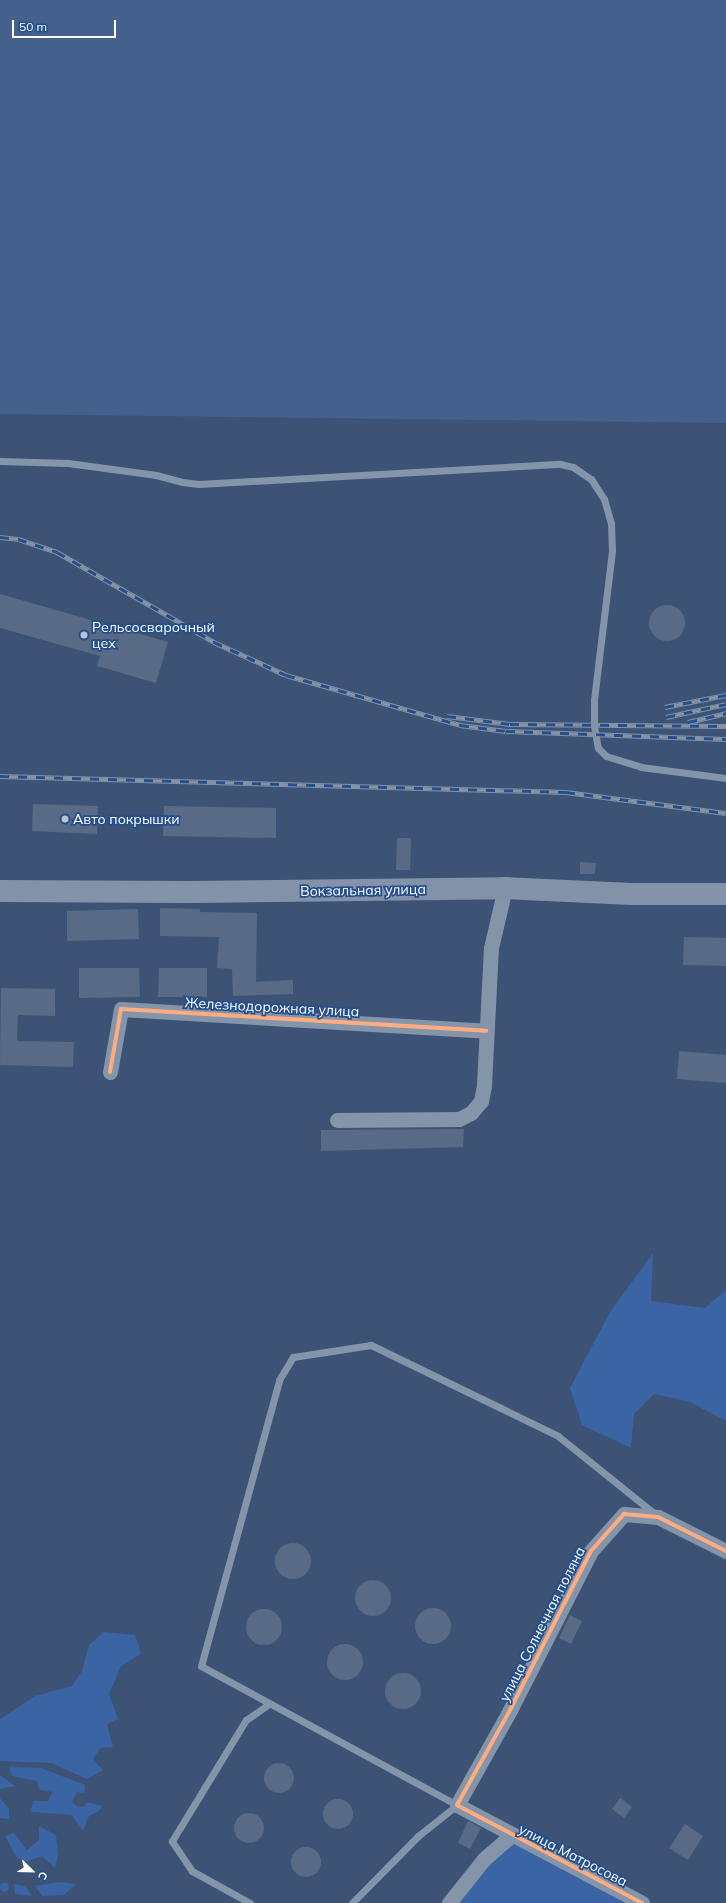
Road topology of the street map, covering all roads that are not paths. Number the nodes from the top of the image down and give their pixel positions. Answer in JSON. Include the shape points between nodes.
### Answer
{"nodes":[{"id":1,"x":0,"y":461,"type":"edge"},
{"id":2,"x":726,"y":778,"type":"edge"},
{"id":3,"x":505,"y":888,"type":"junction"},
{"id":4,"x":0,"y":891,"type":"edge"},
{"id":5,"x":726,"y":894,"type":"edge"},
{"id":6,"x":486,"y":1031,"type":"junction"},
{"id":7,"x":110,"y":1072,"type":"dead end"},
{"id":8,"x":337,"y":1120,"type":"dead end"},
{"id":9,"x":658,"y":1517,"type":"junction"},
{"id":10,"x":726,"y":1551,"type":"edge"},
{"id":11,"x":270,"y":1703,"type":"junction"},
{"id":12,"x":457,"y":1805,"type":"junction"},
{"id":13,"x":512,"y":1835,"type":"junction"},
{"id":14,"x":250,"y":1903,"type":"edge"},
{"id":15,"x":352,"y":1903,"type":"edge"},
{"id":16,"x":449,"y":1903,"type":"edge"},
{"id":17,"x":642,"y":1903,"type":"edge"}],
"edges":[{"from":1,"to":2,"type":"lane","via":[[68,463],[156,475],[199,484],[560,464],[573,467],[591,479],[604,499],[611,523],[612,551],[594,700],[594,726],[598,748],[606,756],[641,767]]},
{"from":3,"to":4,"type":"main road","name":"Вокзальная улица","via":[[189,892]]},
{"from":3,"to":5,"type":"main road","name":"Вокзальная улица","via":[[632,894]]},
{"from":3,"to":6,"type":"street","via":[[491,948]]},
{"from":6,"to":7,"type":"street","name":"Железнодорожная улица","via":[[121,1009]]},
{"from":6,"to":8,"type":"street","via":[[484,1085],[481,1101],[471,1113],[459,1119]]},
{"from":9,"to":10,"type":"street","name":"улица Солнечная поляна"},
{"from":9,"to":11,"type":"lane","via":[[558,1436],[371,1345],[293,1357],[279,1380],[201,1666]]},
{"from":9,"to":12,"type":"street","name":"улица Солнечная поляна","via":[[624,1514],[591,1551],[514,1703]]},
{"from":11,"to":12,"type":"lane"},
{"from":11,"to":14,"type":"lane","via":[[246,1720],[172,1841],[192,1871]]},
{"from":12,"to":13,"type":"street","name":"улица Матросова"},
{"from":12,"to":15,"type":"lane","via":[[418,1836]]},
{"from":13,"to":16,"type":"street","via":[[484,1860]]},
{"from":13,"to":17,"type":"street","name":"улица Матросова"}]}
